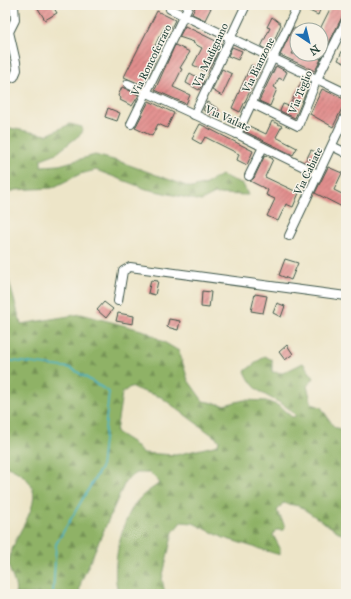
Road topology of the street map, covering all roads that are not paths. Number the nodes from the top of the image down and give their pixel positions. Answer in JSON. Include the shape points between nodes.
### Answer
{"nodes":[{"id":1,"x":14,"y":5,"type":"edge"},
{"id":2,"x":189,"y":5,"type":"edge"},
{"id":3,"x":246,"y":5,"type":"edge"},
{"id":4,"x":298,"y":5,"type":"edge"},
{"id":5,"x":170,"y":9,"type":"dead end"},
{"id":6,"x":184,"y":16,"type":"junction"},
{"id":7,"x":346,"y":21,"type":"edge"},
{"id":8,"x":230,"y":38,"type":"junction"},
{"id":9,"x":273,"y":58,"type":"junction"},
{"id":10,"x":317,"y":79,"type":"junction"},
{"id":11,"x":5,"y":80,"type":"edge"},
{"id":12,"x":128,"y":84,"type":"dead end"},
{"id":13,"x":147,"y":93,"type":"junction"},
{"id":14,"x":346,"y":93,"type":"edge"},
{"id":15,"x":251,"y":103,"type":"junction"},
{"id":16,"x":194,"y":115,"type":"junction"},
{"id":17,"x":346,"y":115,"type":"edge"},
{"id":18,"x":131,"y":124,"type":"dead end"},
{"id":19,"x":237,"y":134,"type":"junction"},
{"id":20,"x":263,"y":146,"type":"junction"},
{"id":21,"x":332,"y":146,"type":"junction"},
{"id":22,"x":346,"y":153,"type":"edge"},
{"id":23,"x":318,"y":174,"type":"junction"},
{"id":24,"x":249,"y":176,"type":"dead end"},
{"id":25,"x":289,"y":236,"type":"dead end"},
{"id":26,"x":346,"y":296,"type":"edge"},
{"id":27,"x":118,"y":301,"type":"dead end"}],
"edges":[{"from":1,"to":11,"type":"street","via":[[15,20],[9,32],[17,70],[14,77]]},
{"from":2,"to":6,"type":"street","name":"Via Roncoferraro"},
{"from":3,"to":8,"type":"street","name":"Via Madignano"},
{"from":4,"to":9,"type":"street","name":"Via Bianzone"},
{"from":5,"to":6,"type":"street"},
{"from":6,"to":8,"type":"street"},
{"from":6,"to":13,"type":"street","name":"Via Roncoferraro"},
{"from":7,"to":10,"type":"street","name":"Via Teglio"},
{"from":8,"to":9,"type":"street"},
{"from":8,"to":16,"type":"street","name":"Via Madignano"},
{"from":9,"to":10,"type":"street"},
{"from":9,"to":15,"type":"street","name":"Via Bianzone"},
{"from":10,"to":14,"type":"street"},
{"from":10,"to":15,"type":"street","name":"Via Teglio","via":[[298,126]]},
{"from":12,"to":13,"type":"street","name":"Via Vailate"},
{"from":13,"to":16,"type":"street","name":"Via Vailate"},
{"from":13,"to":18,"type":"street","name":"Via Roncoferraro"},
{"from":15,"to":19,"type":"street","name":"Via Bianzone"},
{"from":16,"to":19,"type":"street","name":"Via Vailate"},
{"from":17,"to":21,"type":"street","name":"Via Cabiate"},
{"from":19,"to":20,"type":"street","name":"Via Vailate"},
{"from":20,"to":23,"type":"street","name":"Via Vailate"},
{"from":20,"to":24,"type":"street"},
{"from":21,"to":22,"type":"street"},
{"from":21,"to":23,"type":"street","name":"Via Cabiate"},
{"from":23,"to":25,"type":"street","name":"Via Cabiate"},
{"from":26,"to":27,"type":"street","via":[[130,267],[123,271]]}]}
